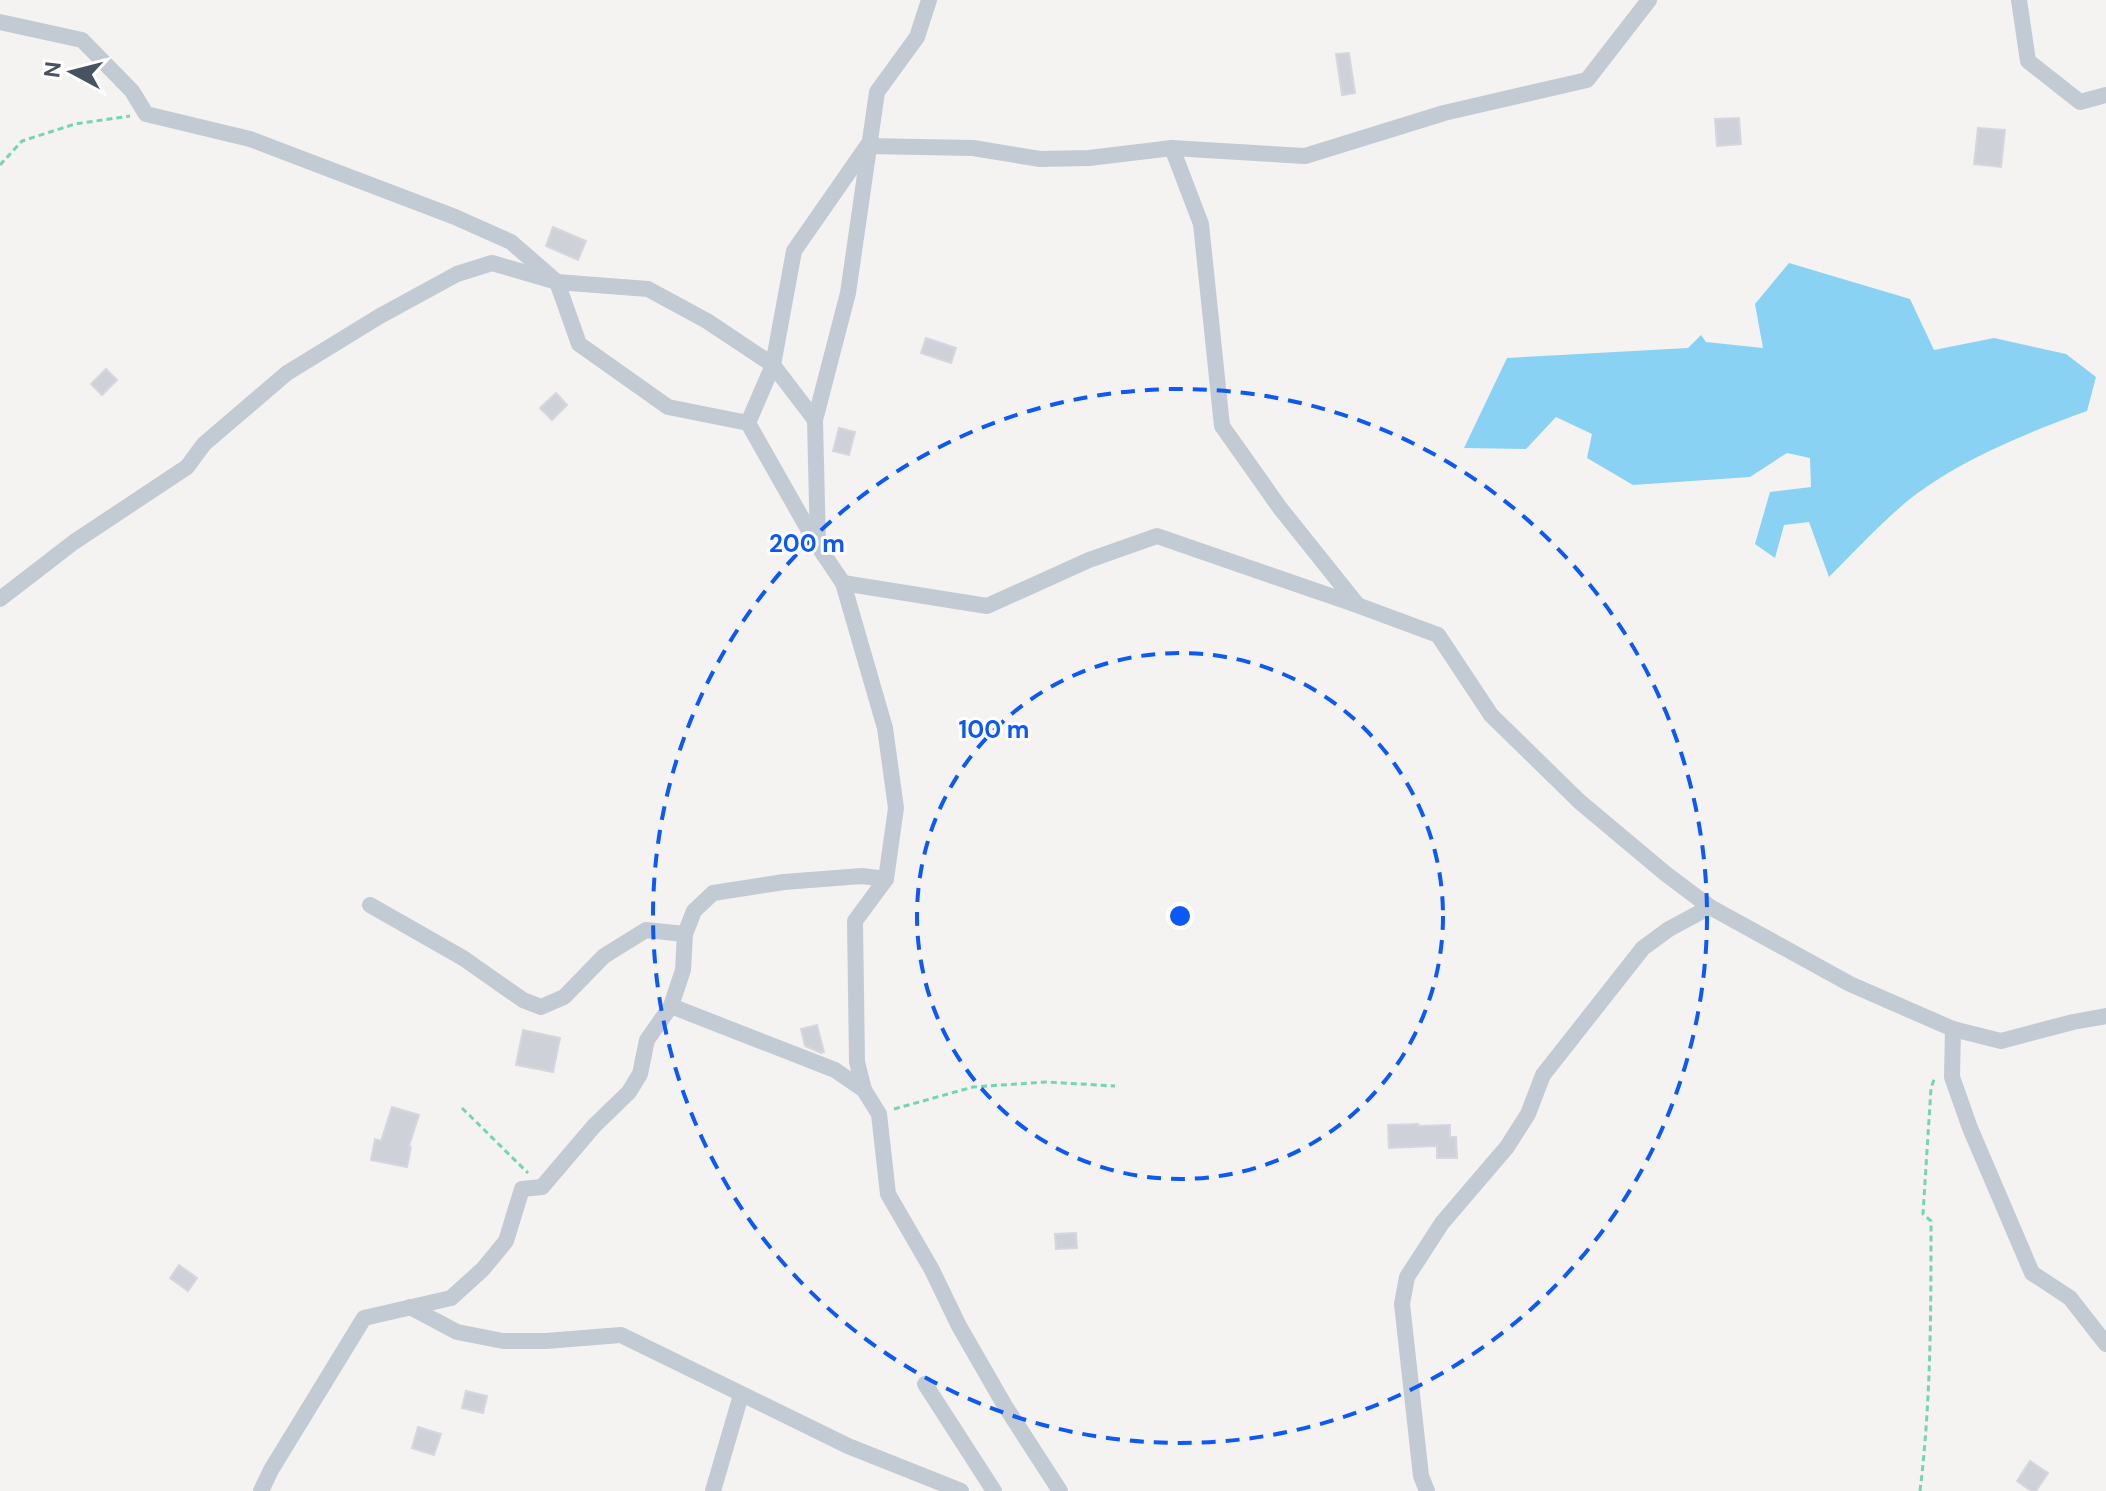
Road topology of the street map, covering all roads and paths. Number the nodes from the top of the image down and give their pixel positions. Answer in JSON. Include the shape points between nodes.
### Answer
{"nodes":[{"id":1,"x":929,"y":0,"type":"edge"},
{"id":2,"x":1649,"y":0,"type":"edge"},
{"id":3,"x":2019,"y":0,"type":"edge"},
{"id":4,"x":0,"y":22,"type":"edge"},
{"id":5,"x":2106,"y":95,"type":"edge"},
{"id":6,"x":146,"y":114,"type":"junction"},
{"id":7,"x":867,"y":146,"type":"junction"},
{"id":8,"x":1172,"y":148,"type":"junction"},
{"id":9,"x":0,"y":165,"type":"edge"},
{"id":10,"x":557,"y":282,"type":"junction"},
{"id":11,"x":773,"y":365,"type":"junction"},
{"id":12,"x":815,"y":420,"type":"junction"},
{"id":13,"x":748,"y":423,"type":"junction"},
{"id":14,"x":818,"y":546,"type":"junction"},
{"id":15,"x":843,"y":583,"type":"junction"},
{"id":16,"x":0,"y":599,"type":"edge"},
{"id":17,"x":1357,"y":605,"type":"junction"},
{"id":18,"x":886,"y":879,"type":"junction"},
{"id":19,"x":370,"y":905,"type":"dead end"},
{"id":20,"x":1710,"y":907,"type":"junction"},
{"id":21,"x":685,"y":934,"type":"junction"},
{"id":22,"x":671,"y":1006,"type":"junction"},
{"id":23,"x":2106,"y":1016,"type":"edge"},
{"id":24,"x":1953,"y":1029,"type":"junction"},
{"id":25,"x":1937,"y":1073,"type":"dead end"},
{"id":26,"x":1115,"y":1086,"type":"dead end"},
{"id":27,"x":864,"y":1090,"type":"junction"},
{"id":28,"x":462,"y":1108,"type":"dead end"},
{"id":29,"x":879,"y":1114,"type":"junction"},
{"id":30,"x":542,"y":1187,"type":"junction"},
{"id":31,"x":410,"y":1307,"type":"junction"},
{"id":32,"x":2106,"y":1344,"type":"edge"},
{"id":33,"x":925,"y":1384,"type":"dead end"},
{"id":34,"x":741,"y":1395,"type":"junction"},
{"id":35,"x":261,"y":1491,"type":"edge"},
{"id":36,"x":713,"y":1491,"type":"edge"},
{"id":37,"x":961,"y":1491,"type":"edge"},
{"id":38,"x":994,"y":1491,"type":"edge"},
{"id":39,"x":1060,"y":1491,"type":"edge"},
{"id":40,"x":1427,"y":1491,"type":"edge"},
{"id":41,"x":1920,"y":1491,"type":"edge"}],
"edges":[{"from":1,"to":7,"type":"street","via":[[917,37],[877,92]]},
{"from":2,"to":8,"type":"street","via":[[1587,80],[1444,113],[1305,156]]},
{"from":3,"to":5,"type":"street","via":[[2028,61],[2080,102]]},
{"from":4,"to":6,"type":"street","via":[[82,40],[132,91]]},
{"from":6,"to":9,"type":"path","via":[[75,124],[22,141]]},
{"from":6,"to":10,"type":"street","via":[[250,139],[455,217],[511,242]]},
{"from":7,"to":8,"type":"street","via":[[973,148],[1040,159]]},
{"from":7,"to":11,"type":"street","via":[[794,251]]},
{"from":7,"to":12,"type":"street","via":[[848,293]]},
{"from":8,"to":17,"type":"street","via":[[1201,224],[1222,426]]},
{"from":10,"to":11,"type":"street","via":[[648,289]]},
{"from":10,"to":13,"type":"street","via":[[579,344],[668,407]]},
{"from":10,"to":16,"type":"street","via":[[492,263],[457,274],[380,316],[287,373],[204,444],[187,467]]},
{"from":11,"to":12,"type":"street"},
{"from":11,"to":13,"type":"street"},
{"from":12,"to":14,"type":"street"},
{"from":13,"to":14,"type":"street"},
{"from":14,"to":15,"type":"street"},
{"from":15,"to":17,"type":"street","via":[[987,606],[1157,536]]},
{"from":15,"to":18,"type":"street","via":[[885,728],[896,808]]},
{"from":17,"to":20,"type":"street","via":[[1438,635],[1491,715],[1580,802]]},
{"from":18,"to":21,"type":"street","via":[[784,882],[713,893],[694,911]]},
{"from":18,"to":27,"type":"street","via":[[855,921],[857,1062]]},
{"from":19,"to":21,"type":"street","via":[[541,1007],[564,997],[604,956],[646,930]]},
{"from":20,"to":24,"type":"street","via":[[1850,984]]},
{"from":20,"to":40,"type":"street","via":[[1643,948],[1543,1075],[1528,1114],[1507,1147],[1442,1223],[1407,1277],[1402,1304]]},
{"from":21,"to":22,"type":"street","via":[[683,970]]},
{"from":22,"to":27,"type":"street","via":[[835,1070]]},
{"from":22,"to":30,"type":"street","via":[[647,1040],[640,1074],[629,1092]]},
{"from":23,"to":24,"type":"street","via":[[2001,1041]]},
{"from":24,"to":32,"type":"street","via":[[1952,1077],[2032,1273],[2070,1298]]},
{"from":25,"to":41,"type":"path","via":[[1931,1088],[1923,1214],[1931,1221],[1931,1310],[1928,1427]]},
{"from":26,"to":29,"type":"path","via":[[1046,1082],[973,1087]]},
{"from":27,"to":29,"type":"street"},
{"from":28,"to":30,"type":"path"},
{"from":29,"to":39,"type":"street","via":[[888,1194],[997,1393]]},
{"from":30,"to":31,"type":"street","via":[[522,1189],[506,1241],[483,1269],[451,1298]]},
{"from":31,"to":34,"type":"street","via":[[457,1332],[503,1341],[621,1335]]},
{"from":31,"to":35,"type":"street","via":[[364,1318]]},
{"from":33,"to":38,"type":"street"},
{"from":34,"to":36,"type":"street"},
{"from":34,"to":37,"type":"street"}]}
